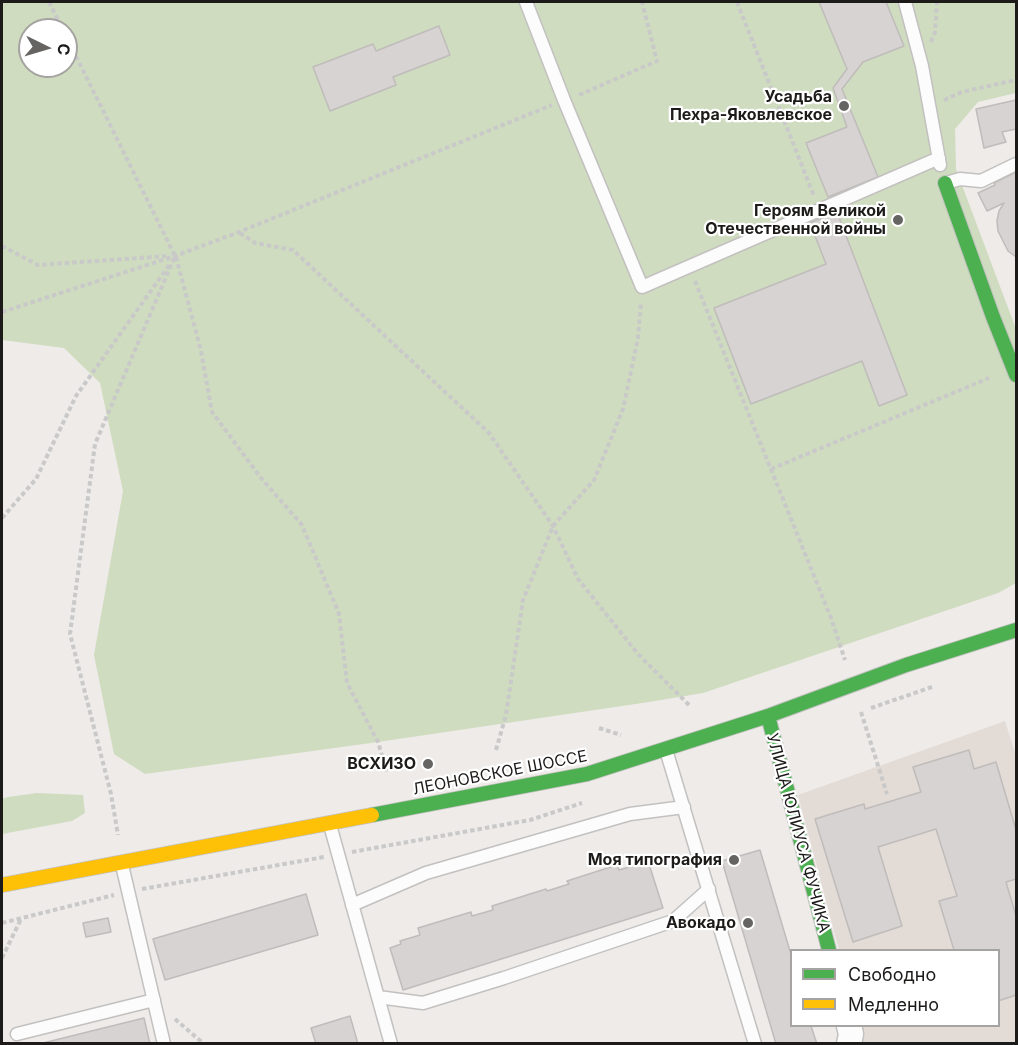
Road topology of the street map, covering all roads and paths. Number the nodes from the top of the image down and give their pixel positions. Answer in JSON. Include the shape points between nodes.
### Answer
{"nodes":[{"id":1,"x":49,"y":2,"type":"edge"},
{"id":2,"x":526,"y":2,"type":"edge"},
{"id":3,"x":642,"y":2,"type":"edge"},
{"id":4,"x":737,"y":2,"type":"edge"},
{"id":5,"x":905,"y":2,"type":"edge"},
{"id":6,"x":57,"y":18,"type":"edge"},
{"id":7,"x":78,"y":60,"type":"edge"},
{"id":8,"x":1017,"y":80,"type":"edge"},
{"id":9,"x":564,"y":100,"type":"junction"},
{"id":10,"x":929,"y":106,"type":"junction"},
{"id":11,"x":939,"y":158,"type":"junction"},
{"id":12,"x":1017,"y":164,"type":"edge"},
{"id":13,"x":945,"y":183,"type":"junction"},
{"id":14,"x":819,"y":210,"type":"junction"},
{"id":15,"x":239,"y":232,"type":"junction"},
{"id":16,"x":2,"y":246,"type":"edge"},
{"id":17,"x":176,"y":256,"type":"junction"},
{"id":18,"x":689,"y":267,"type":"junction"},
{"id":19,"x":642,"y":287,"type":"junction"},
{"id":20,"x":2,"y":312,"type":"edge"},
{"id":21,"x":1015,"y":371,"type":"edge"},
{"id":22,"x":771,"y":469,"type":"junction"},
{"id":23,"x":2,"y":518,"type":"edge"},
{"id":24,"x":552,"y":526,"type":"junction"},
{"id":25,"x":1017,"y":628,"type":"edge"},
{"id":26,"x":845,"y":660,"type":"dead end"},
{"id":27,"x":690,"y":706,"type":"dead end"},
{"id":28,"x":861,"y":712,"type":"dead end"},
{"id":29,"x":768,"y":716,"type":"junction"},
{"id":30,"x":666,"y":749,"type":"junction"},
{"id":31,"x":496,"y":750,"type":"dead end"},
{"id":32,"x":387,"y":773,"type":"dead end"},
{"id":33,"x":887,"y":794,"type":"dead end"},
{"id":34,"x":684,"y":807,"type":"junction"},
{"id":35,"x":329,"y":823,"type":"junction"},
{"id":36,"x":118,"y":835,"type":"dead end"},
{"id":37,"x":122,"y":863,"type":"junction"},
{"id":38,"x":2,"y":885,"type":"edge"},
{"id":39,"x":709,"y":889,"type":"junction"},
{"id":40,"x":352,"y":905,"type":"junction"},
{"id":41,"x":21,"y":918,"type":"dead end"},
{"id":42,"x":828,"y":949,"type":"edge"},
{"id":43,"x":2,"y":958,"type":"edge"},
{"id":44,"x":378,"y":997,"type":"junction"},
{"id":45,"x":154,"y":1000,"type":"junction"},
{"id":46,"x":849,"y":1027,"type":"edge"},
{"id":47,"x":17,"y":1034,"type":"dead end"},
{"id":48,"x":164,"y":1044,"type":"edge"},
{"id":49,"x":204,"y":1044,"type":"edge"},
{"id":50,"x":391,"y":1044,"type":"edge"},
{"id":51,"x":755,"y":1044,"type":"edge"},
{"id":52,"x":849,"y":1044,"type":"edge"}],
"edges":[{"from":1,"to":6,"type":"path"},
{"from":2,"to":9,"type":"lane"},
{"from":3,"to":9,"type":"path","via":[[657,61]]},
{"from":4,"to":14,"type":"path"},
{"from":5,"to":10,"type":"lane"},
{"from":7,"to":17,"type":"path"},
{"from":8,"to":10,"type":"path","via":[[962,92]]},
{"from":9,"to":15,"type":"path"},
{"from":9,"to":19,"type":"lane"},
{"from":10,"to":11,"type":"lane"},
{"from":11,"to":13,"type":"lane"},
{"from":11,"to":14,"type":"lane"},
{"from":12,"to":13,"type":"lane","via":[[981,181],[960,179]]},
{"from":13,"to":21,"type":"main road"},
{"from":14,"to":18,"type":"lane"},
{"from":15,"to":17,"type":"path"},
{"from":15,"to":24,"type":"path","via":[[255,243],[293,250],[489,433]]},
{"from":16,"to":17,"type":"path","via":[[38,265]]},
{"from":17,"to":20,"type":"path"},
{"from":17,"to":23,"type":"path","via":[[76,396],[36,479]]},
{"from":17,"to":32,"type":"path","via":[[212,412],[302,525],[339,614],[347,683],[378,742]]},
{"from":17,"to":36,"type":"path","via":[[95,444],[70,634]]},
{"from":18,"to":19,"type":"lane"},
{"from":18,"to":22,"type":"path"},
{"from":19,"to":24,"type":"path","via":[[638,338],[622,409],[594,480]]},
{"from":21,"to":22,"type":"path"},
{"from":22,"to":26,"type":"path"},
{"from":24,"to":27,"type":"path","via":[[579,579],[638,654]]},
{"from":24,"to":31,"type":"path","via":[[523,600],[506,715]]},
{"from":25,"to":29,"type":"main road","name":"ЛЕОНОВСКОЕ ШОССЕ"},
{"from":28,"to":33,"type":"path"},
{"from":29,"to":30,"type":"main road","name":"ЛЕОНОВСКОЕ ШОССЕ"},
{"from":29,"to":42,"type":"main road","name":"УЛИЦА ЮЛИУСА ФУЧИКА"},
{"from":30,"to":34,"type":"lane"},
{"from":30,"to":35,"type":"main road","name":"ЛЕОНОВСКОЕ ШОССЕ","via":[[586,774]]},
{"from":34,"to":39,"type":"lane"},
{"from":34,"to":40,"type":"lane","via":[[630,814],[426,873]]},
{"from":35,"to":37,"type":"main road","name":"ЛЕОНОВСКОЕ ШОССЕ"},
{"from":35,"to":40,"type":"lane"},
{"from":37,"to":38,"type":"main road","name":"ЛЕОНОВСКОЕ ШОССЕ"},
{"from":37,"to":45,"type":"lane"},
{"from":39,"to":44,"type":"lane","via":[[673,921],[494,981],[423,1003]]},
{"from":39,"to":51,"type":"lane"},
{"from":40,"to":44,"type":"lane"},
{"from":41,"to":43,"type":"path"},
{"from":44,"to":50,"type":"lane"},
{"from":45,"to":47,"type":"lane"},
{"from":45,"to":48,"type":"lane"},
{"from":45,"to":49,"type":"path"},
{"from":46,"to":52,"type":"street"}]}
